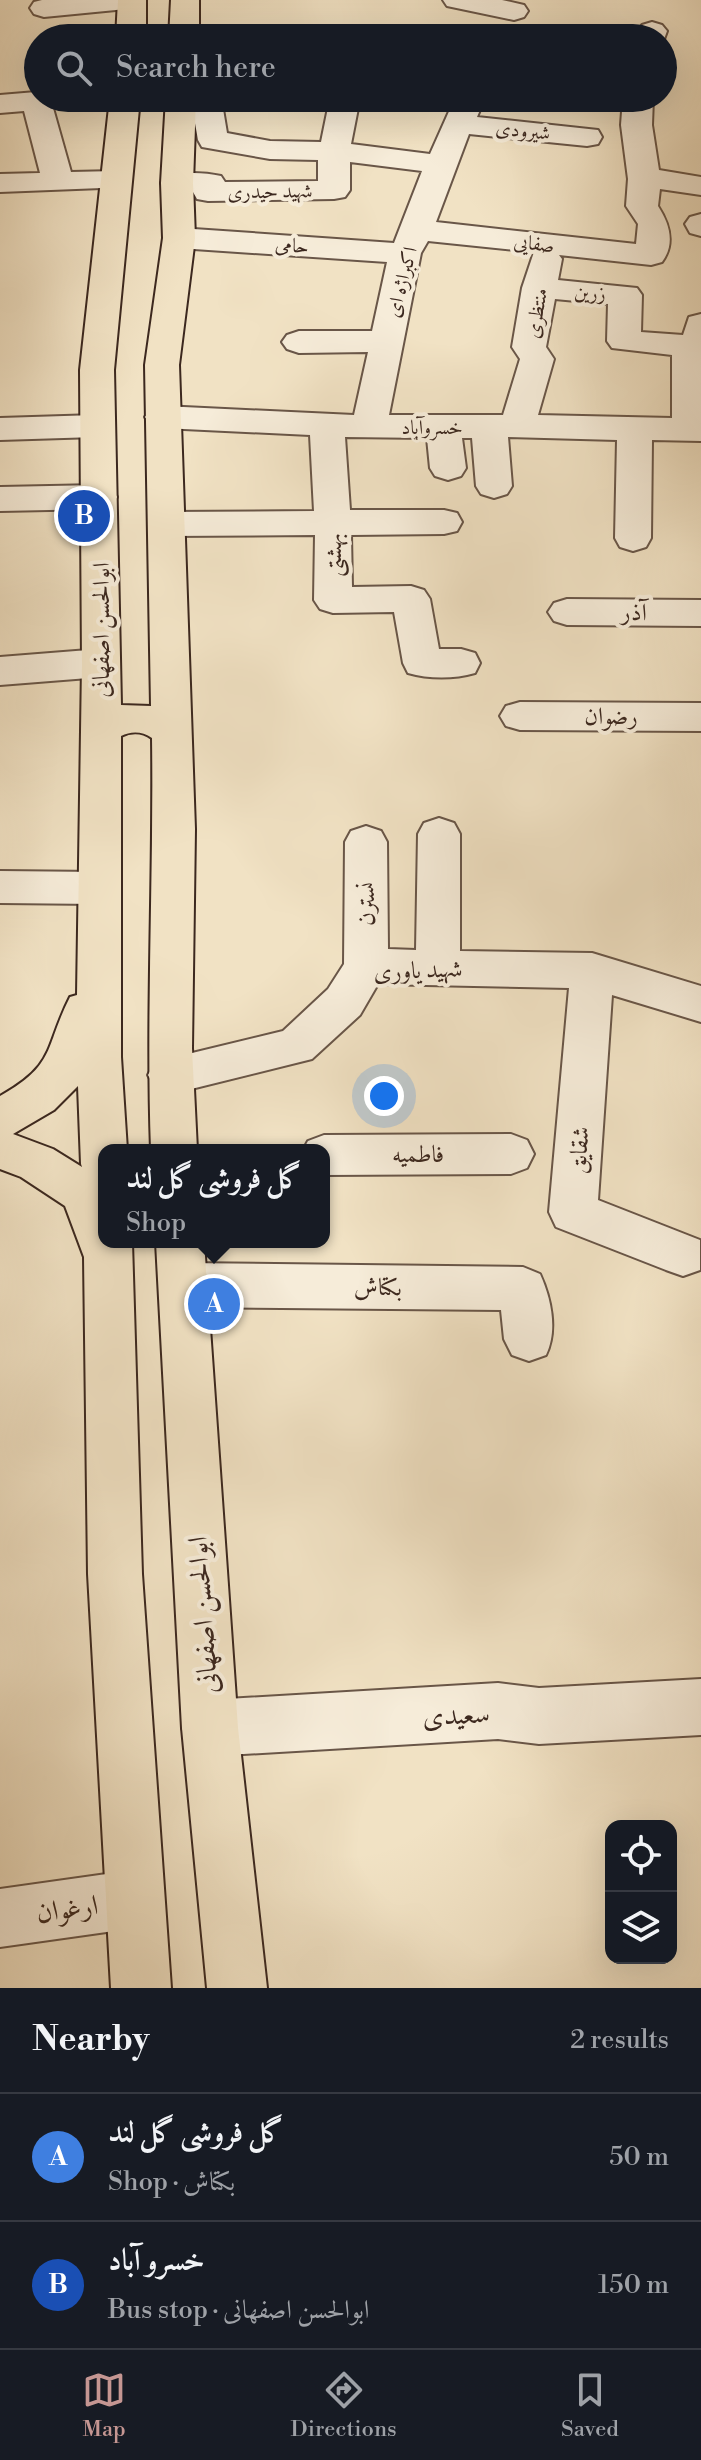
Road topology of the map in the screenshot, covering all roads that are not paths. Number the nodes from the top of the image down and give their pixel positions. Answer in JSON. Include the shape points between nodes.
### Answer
{"nodes":[{"id":1,"x":129,"y":0,"type":"edge"},
{"id":2,"x":185,"y":0,"type":"edge"},
{"id":3,"x":457,"y":0,"type":"edge"},
{"id":4,"x":517,"y":5,"type":"edge"},
{"id":5,"x":44,"y":8,"type":"dead end"},
{"id":6,"x":130,"y":24,"type":"edge"},
{"id":7,"x":184,"y":24,"type":"edge"},
{"id":8,"x":508,"y":24,"type":"edge"},
{"id":9,"x":24,"y":102,"type":"edge"},
{"id":10,"x":0,"y":104,"type":"edge"},
{"id":11,"x":39,"y":112,"type":"edge"},
{"id":12,"x":123,"y":112,"type":"edge"},
{"id":13,"x":180,"y":112,"type":"edge"},
{"id":14,"x":208,"y":112,"type":"edge"},
{"id":15,"x":342,"y":112,"type":"edge"},
{"id":16,"x":465,"y":112,"type":"edge"},
{"id":17,"x":470,"y":112,"type":"edge"},
{"id":18,"x":634,"y":112,"type":"edge"},
{"id":19,"x":587,"y":137,"type":"dead end"},
{"id":20,"x":334,"y":151,"type":"junction"},
{"id":21,"x":425,"y":162,"type":"dead end"},
{"id":22,"x":646,"y":178,"type":"junction"},
{"id":23,"x":116,"y":180,"type":"junction"},
{"id":24,"x":58,"y":181,"type":"junction"},
{"id":25,"x":0,"y":183,"type":"edge"},
{"id":26,"x":177,"y":183,"type":"junction"},
{"id":27,"x":701,"y":186,"type":"edge"},
{"id":28,"x":179,"y":238,"type":"junction"},
{"id":29,"x":411,"y":241,"type":"junction"},
{"id":30,"x":550,"y":245,"type":"junction"},
{"id":31,"x":539,"y":288,"type":"junction"},
{"id":32,"x":695,"y":332,"type":"edge"},
{"id":33,"x":386,"y":341,"type":"junction"},
{"id":34,"x":299,"y":342,"type":"dead end"},
{"id":35,"x":163,"y":417,"type":"junction"},
{"id":36,"x":327,"y":424,"type":"junction"},
{"id":37,"x":96,"y":426,"type":"junction"},
{"id":38,"x":503,"y":426,"type":"junction"},
{"id":39,"x":369,"y":427,"type":"junction"},
{"id":40,"x":635,"y":427,"type":"junction"},
{"id":41,"x":443,"y":428,"type":"junction"},
{"id":42,"x":0,"y":429,"type":"edge"},
{"id":43,"x":695,"y":430,"type":"edge"},
{"id":44,"x":448,"y":468,"type":"dead end"},
{"id":45,"x":494,"y":486,"type":"dead end"},
{"id":46,"x":99,"y":497,"type":"junction"},
{"id":47,"x":0,"y":499,"type":"edge"},
{"id":48,"x":444,"y":522,"type":"dead end"},
{"id":49,"x":333,"y":523,"type":"junction"},
{"id":50,"x":167,"y":524,"type":"junction"},
{"id":51,"x":633,"y":538,"type":"dead end"},
{"id":52,"x":567,"y":612,"type":"dead end"},
{"id":53,"x":701,"y":613,"type":"edge"},
{"id":54,"x":168,"y":661,"type":"junction"},
{"id":55,"x":461,"y":663,"type":"dead end"},
{"id":56,"x":101,"y":664,"type":"junction"},
{"id":57,"x":0,"y":671,"type":"edge"},
{"id":58,"x":520,"y":716,"type":"dead end"},
{"id":59,"x":701,"y":717,"type":"edge"},
{"id":60,"x":100,"y":729,"type":"junction"},
{"id":61,"x":172,"y":732,"type":"junction"},
{"id":62,"x":439,"y":834,"type":"dead end"},
{"id":63,"x":366,"y":842,"type":"dead end"},
{"id":64,"x":0,"y":887,"type":"edge"},
{"id":65,"x":98,"y":888,"type":"junction"},
{"id":66,"x":99,"y":965,"type":"junction"},
{"id":67,"x":366,"y":966,"type":"junction"},
{"id":68,"x":438,"y":968,"type":"junction"},
{"id":69,"x":592,"y":971,"type":"junction"},
{"id":70,"x":700,"y":1000,"type":"edge"},
{"id":71,"x":171,"y":1075,"type":"junction"},
{"id":72,"x":0,"y":1119,"type":"edge"},
{"id":73,"x":103,"y":1144,"type":"edge"},
{"id":74,"x":174,"y":1144,"type":"edge"},
{"id":75,"x":0,"y":1149,"type":"edge"},
{"id":76,"x":511,"y":1154,"type":"dead end"},
{"id":77,"x":330,"y":1155,"type":"edge"},
{"id":78,"x":98,"y":1227,"type":"edge"},
{"id":79,"x":108,"y":1251,"type":"edge"},
{"id":80,"x":683,"y":1255,"type":"dead end"},
{"id":81,"x":181,"y":1264,"type":"edge"},
{"id":82,"x":529,"y":1339,"type":"dead end"},
{"id":83,"x":701,"y":1707,"type":"edge"},
{"id":84,"x":210,"y":1728,"type":"junction"},
{"id":85,"x":135,"y":1899,"type":"junction"},
{"id":86,"x":0,"y":1918,"type":"edge"},
{"id":87,"x":141,"y":1988,"type":"edge"},
{"id":88,"x":237,"y":1988,"type":"edge"}],
"edges":[{"from":1,"to":5,"type":"street"},
{"from":1,"to":6,"type":"main road"},
{"from":2,"to":7,"type":"main road"},
{"from":3,"to":4,"type":"street"},
{"from":4,"to":8,"type":"street"},
{"from":9,"to":10,"type":"street"},
{"from":11,"to":24,"type":"street"},
{"from":12,"to":23,"type":"main road","name":"ابوالحسن اصفهانی"},
{"from":13,"to":26,"type":"main road"},
{"from":14,"to":20,"type":"street","name":"شهید حیدری","via":[[213,140],[270,150]]},
{"from":15,"to":20,"type":"street","name":"شهید حیدری"},
{"from":16,"to":29,"type":"street","name":"اکبراژه ای"},
{"from":17,"to":19,"type":"street","name":"شیرودی"},
{"from":18,"to":22,"type":"street"},
{"from":20,"to":21,"type":"street","name":"شهید حیدری"},
{"from":20,"to":26,"type":"street","name":"شهید حیدری","via":[[334,190],[208,192],[210,183]]},
{"from":22,"to":27,"type":"street"},
{"from":22,"to":30,"type":"street","name":"صفایی","via":[[642,206],[654,224],[651,255]]},
{"from":23,"to":24,"type":"street"},
{"from":23,"to":37,"type":"main road","name":"ابوالحسن اصفهانی"},
{"from":24,"to":25,"type":"street"},
{"from":26,"to":28,"type":"main road"},
{"from":28,"to":29,"type":"street","name":"حامی"},
{"from":28,"to":35,"type":"main road","via":[[162,365]]},
{"from":29,"to":30,"type":"street","name":"صفایی"},
{"from":29,"to":33,"type":"street","name":"اکبراژه ای"},
{"from":30,"to":31,"type":"street","name":"منتظری"},
{"from":31,"to":32,"type":"street","name":"زرین","via":[[625,295],[624,341]]},
{"from":31,"to":38,"type":"street","name":"منتظری","via":[[529,347],[537,359]]},
{"from":32,"to":43,"type":"street","name":"زرین"},
{"from":33,"to":34,"type":"street"},
{"from":33,"to":39,"type":"street","name":"اکبراژه ای"},
{"from":35,"to":36,"type":"street","name":"خسروآباد"},
{"from":35,"to":50,"type":"main road"},
{"from":36,"to":39,"type":"street","name":"خسروآباد"},
{"from":36,"to":49,"type":"street","name":"بهشتی"},
{"from":37,"to":42,"type":"street"},
{"from":37,"to":46,"type":"main road","name":"ابوالحسن اصفهانی"},
{"from":38,"to":40,"type":"street","name":"خسروآباد"},
{"from":38,"to":41,"type":"street","name":"خسروآباد"},
{"from":38,"to":45,"type":"street"},
{"from":39,"to":41,"type":"street","name":"خسروآباد"},
{"from":40,"to":43,"type":"street","name":"خسروآباد"},
{"from":40,"to":51,"type":"street"},
{"from":41,"to":44,"type":"street"},
{"from":46,"to":47,"type":"street"},
{"from":46,"to":56,"type":"main road","name":"ابوالحسن اصفهانی"},
{"from":48,"to":49,"type":"street"},
{"from":49,"to":50,"type":"street"},
{"from":49,"to":55,"type":"street","name":"بهشتی","via":[[333,600],[411,599],[422,663]]},
{"from":50,"to":54,"type":"main road"},
{"from":52,"to":53,"type":"street","name":"آذر"},
{"from":54,"to":56,"type":"main road","via":[[155,673],[135,678],[115,675]]},
{"from":54,"to":61,"type":"main road"},
{"from":56,"to":57,"type":"street"},
{"from":56,"to":60,"type":"main road","name":"ابوالحسن اصفهانی"},
{"from":58,"to":59,"type":"street","name":"رضوان"},
{"from":60,"to":61,"type":"main road","via":[[120,719],[144,718]]},
{"from":60,"to":65,"type":"main road","name":"ابوالحسن اصفهانی"},
{"from":61,"to":71,"type":"main road"},
{"from":62,"to":68,"type":"street"},
{"from":63,"to":67,"type":"street","name":"نسترن"},
{"from":64,"to":65,"type":"street"},
{"from":65,"to":66,"type":"main road","name":"ابوالحسن اصفهانی"},
{"from":66,"to":72,"type":"main road","via":[[68,1068],[42,1097]]},
{"from":66,"to":73,"type":"main road","name":"ابوالحسن اصفهانی"},
{"from":67,"to":68,"type":"street","name":"شهید یاوری"},
{"from":67,"to":71,"type":"street","name":"شهید یاوری","via":[[344,1002],[296,1046]]},
{"from":68,"to":69,"type":"street","name":"شهید یاوری"},
{"from":69,"to":70,"type":"street","name":"شهید یاوری"},
{"from":69,"to":80,"type":"street","name":"شقایق","via":[[573,1212]]},
{"from":71,"to":74,"type":"main road"},
{"from":75,"to":78,"type":"main road","via":[[37,1163],[84,1193]]},
{"from":76,"to":77,"type":"street","name":"فاطمیه"},
{"from":79,"to":85,"type":"main road","via":[[115,1574]]},
{"from":81,"to":82,"type":"street","name":"بکتاش","via":[[523,1289]]},
{"from":81,"to":84,"type":"main road","name":"ابوالحسن اصفهانی"},
{"from":83,"to":84,"type":"street","name":"سعیدی","via":[[539,1716],[498,1711]]},
{"from":84,"to":88,"type":"main road","name":"ابوالحسن اصفهانی"},
{"from":85,"to":86,"type":"street","name":"ارغوان"},
{"from":85,"to":87,"type":"main road"}]}
